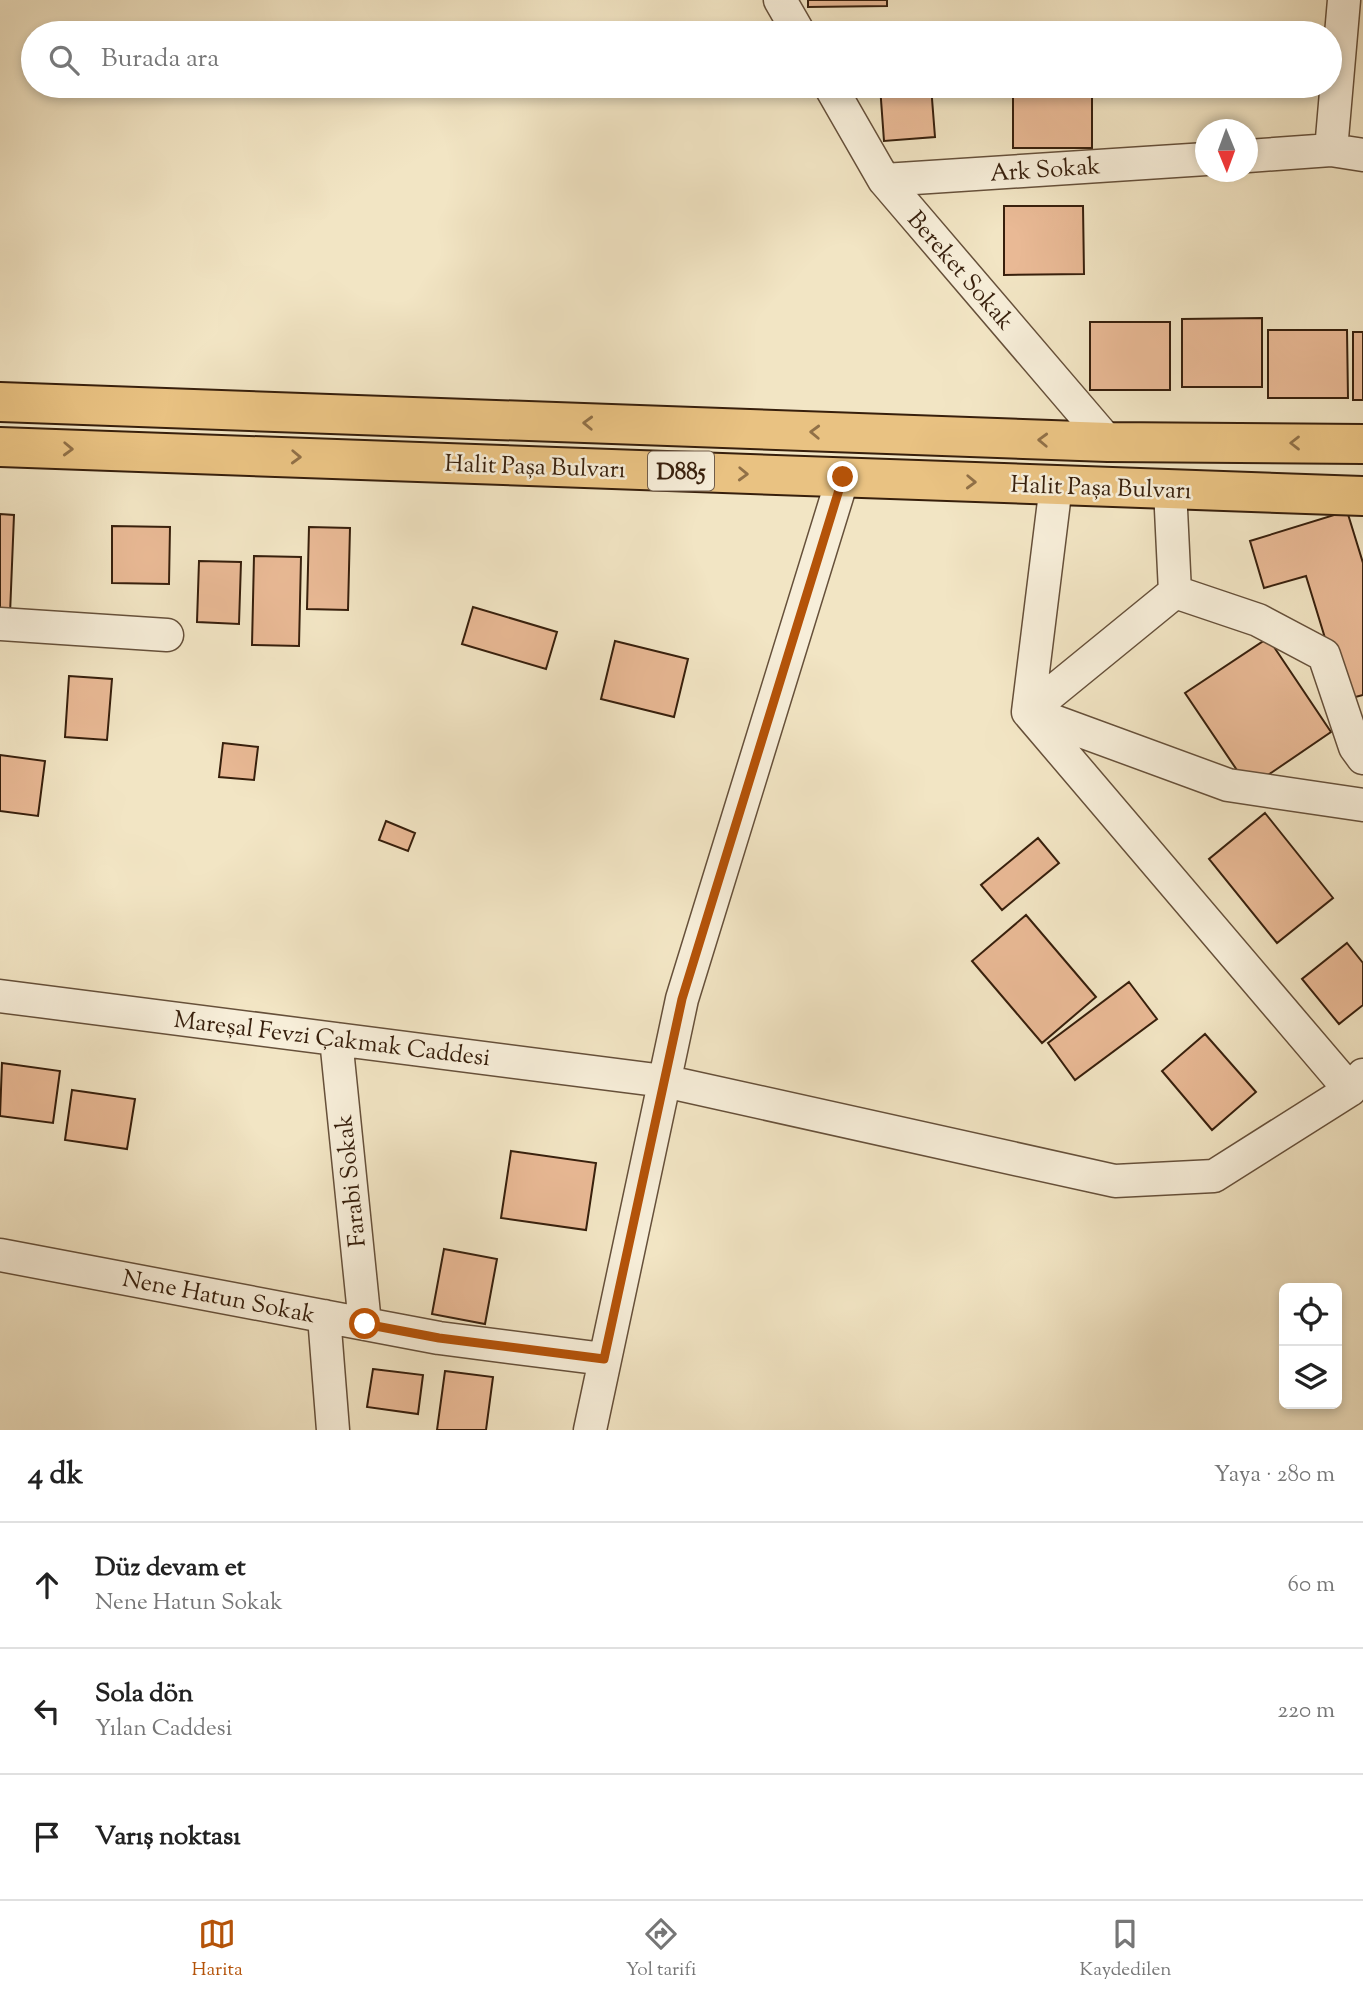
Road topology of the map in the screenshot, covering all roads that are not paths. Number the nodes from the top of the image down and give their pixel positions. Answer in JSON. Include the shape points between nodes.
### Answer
{"nodes":[{"id":1,"x":780,"y":0,"type":"edge"},
{"id":2,"x":1344,"y":0,"type":"edge"},
{"id":3,"x":792,"y":21,"type":"edge"},
{"id":4,"x":1342,"y":23,"type":"edge"},
{"id":5,"x":837,"y":98,"type":"edge"},
{"id":6,"x":1336,"y":98,"type":"edge"},
{"id":7,"x":1331,"y":150,"type":"junction"},
{"id":8,"x":1258,"y":155,"type":"edge"},
{"id":9,"x":1363,"y":155,"type":"edge"},
{"id":10,"x":1195,"y":160,"type":"edge"},
{"id":11,"x":884,"y":180,"type":"junction"},
{"id":12,"x":0,"y":402,"type":"edge"},
{"id":13,"x":1108,"y":442,"type":"junction"},
{"id":14,"x":1363,"y":444,"type":"edge"},
{"id":15,"x":0,"y":447,"type":"edge"},
{"id":16,"x":843,"y":477,"type":"junction"},
{"id":17,"x":1056,"y":485,"type":"junction"},
{"id":18,"x":1170,"y":489,"type":"junction"},
{"id":19,"x":1363,"y":496,"type":"edge"},
{"id":20,"x":1175,"y":592,"type":"junction"},
{"id":21,"x":0,"y":624,"type":"edge"},
{"id":22,"x":167,"y":635,"type":"dead end"},
{"id":23,"x":1028,"y":712,"type":"junction"},
{"id":24,"x":1363,"y":758,"type":"edge"},
{"id":25,"x":1363,"y":805,"type":"edge"},
{"id":26,"x":0,"y":996,"type":"edge"},
{"id":27,"x":336,"y":1039,"type":"junction"},
{"id":28,"x":664,"y":1081,"type":"junction"},
{"id":29,"x":1357,"y":1083,"type":"edge"},
{"id":30,"x":0,"y":1255,"type":"edge"},
{"id":31,"x":324,"y":1316,"type":"junction"},
{"id":32,"x":365,"y":1324,"type":"junction"},
{"id":33,"x":604,"y":1359,"type":"junction"},
{"id":34,"x":333,"y":1430,"type":"edge"},
{"id":35,"x":590,"y":1430,"type":"edge"}],
"edges":[{"from":1,"to":3,"type":"street"},
{"from":2,"to":4,"type":"street"},
{"from":5,"to":11,"type":"street","name":"Bereket Sokak"},
{"from":6,"to":7,"type":"street"},
{"from":7,"to":8,"type":"street"},
{"from":7,"to":9,"type":"street"},
{"from":10,"to":11,"type":"street","name":"Ark Sokak"},
{"from":11,"to":13,"type":"street","name":"Bereket Sokak"},
{"from":13,"to":12,"type":"highway","name":"Halit Paşa Bulvarı","number":"D885","one_way":true},
{"from":14,"to":13,"type":"highway","name":"Halit Paşa Bulvarı","number":"D885","one_way":true},
{"from":15,"to":16,"type":"highway","name":"Halit Paşa Bulvarı","number":"D885","one_way":true},
{"from":16,"to":17,"type":"highway","name":"Halit Paşa Bulvarı","number":"D885","one_way":true},
{"from":16,"to":28,"type":"street","via":[[682,999]]},
{"from":17,"to":18,"type":"highway","name":"Halit Paşa Bulvarı","number":"D885"},
{"from":17,"to":23,"type":"street"},
{"from":18,"to":19,"type":"highway","name":"Halit Paşa Bulvarı","number":"D885"},
{"from":18,"to":20,"type":"street"},
{"from":20,"to":23,"type":"street"},
{"from":20,"to":24,"type":"street","via":[[1258,620],[1324,655],[1355,747]]},
{"from":21,"to":22,"type":"street"},
{"from":23,"to":25,"type":"street","via":[[1227,785]]},
{"from":23,"to":29,"type":"street"},
{"from":26,"to":27,"type":"street","name":"Mareşal Fevzi Çakmak Caddesi"},
{"from":27,"to":28,"type":"street","name":"Mareşal Fevzi Çakmak Caddesi"},
{"from":27,"to":32,"type":"street","name":"Farabi Sokak"},
{"from":28,"to":29,"type":"street","name":"Mareşal Fevzi Çakmak Caddesi","via":[[1115,1181],[1214,1176]]},
{"from":28,"to":33,"type":"street"},
{"from":30,"to":31,"type":"street","name":"Nene Hatun Sokak"},
{"from":31,"to":32,"type":"street","name":"Nene Hatun Sokak"},
{"from":31,"to":34,"type":"street"},
{"from":32,"to":33,"type":"street","name":"Nene Hatun Sokak"},
{"from":33,"to":35,"type":"street"}]}
